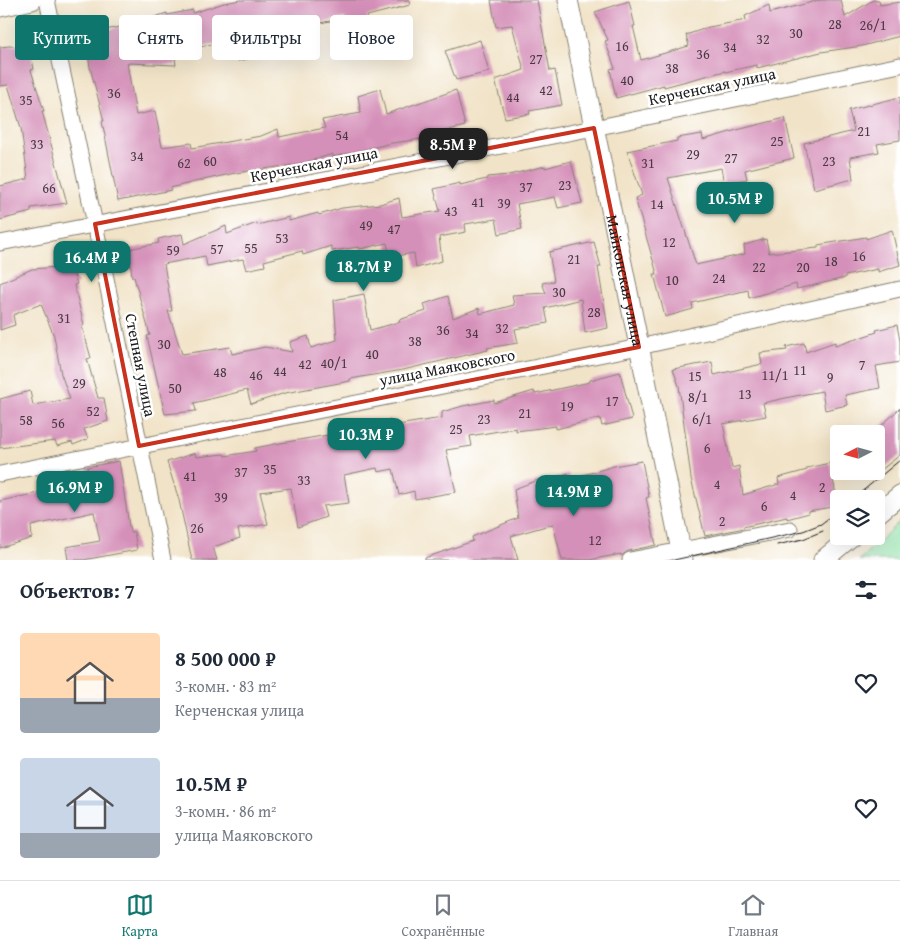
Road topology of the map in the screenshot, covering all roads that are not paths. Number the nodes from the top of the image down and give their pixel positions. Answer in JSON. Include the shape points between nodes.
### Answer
{"nodes":[{"id":1,"x":32,"y":0,"type":"edge"},
{"id":2,"x":48,"y":0,"type":"edge"},
{"id":3,"x":568,"y":0,"type":"edge"},
{"id":4,"x":0,"y":7,"type":"edge"},
{"id":5,"x":900,"y":65,"type":"edge"},
{"id":6,"x":594,"y":128,"type":"junction"},
{"id":7,"x":95,"y":224,"type":"junction"},
{"id":8,"x":0,"y":243,"type":"edge"},
{"id":9,"x":900,"y":289,"type":"edge"},
{"id":10,"x":639,"y":346,"type":"junction"},
{"id":11,"x":139,"y":446,"type":"junction"},
{"id":12,"x":0,"y":474,"type":"edge"},
{"id":13,"x":900,"y":495,"type":"edge"},
{"id":14,"x":885,"y":508,"type":"edge"},
{"id":15,"x":790,"y":529,"type":"dead end"},
{"id":16,"x":842,"y":545,"type":"edge"},
{"id":17,"x":682,"y":556,"type":"edge"},
{"id":18,"x":163,"y":560,"type":"edge"},
{"id":19,"x":630,"y":560,"type":"edge"},
{"id":20,"x":824,"y":560,"type":"edge"}],
"edges":[{"from":1,"to":4,"type":"street"},
{"from":2,"to":7,"type":"street","name":"Степная улица"},
{"from":3,"to":6,"type":"street","name":"Майкопская улица"},
{"from":5,"to":6,"type":"street","name":"Керченская улица"},
{"from":6,"to":7,"type":"street","name":"Керченская улица"},
{"from":6,"to":10,"type":"street","name":"Майкопская улица"},
{"from":7,"to":8,"type":"street","name":"Керченская улица"},
{"from":7,"to":11,"type":"street","name":"Степная улица"},
{"from":9,"to":10,"type":"street","name":"улица Маяковского"},
{"from":10,"to":11,"type":"street","name":"улица Маяковского"},
{"from":10,"to":17,"type":"street","name":"Майкопская улица"},
{"from":11,"to":12,"type":"street","name":"улица Маяковского"},
{"from":11,"to":18,"type":"street","name":"Степная улица"},
{"from":13,"to":14,"type":"street"},
{"from":15,"to":17,"type":"street"},
{"from":16,"to":20,"type":"street"},
{"from":17,"to":19,"type":"street"}]}
